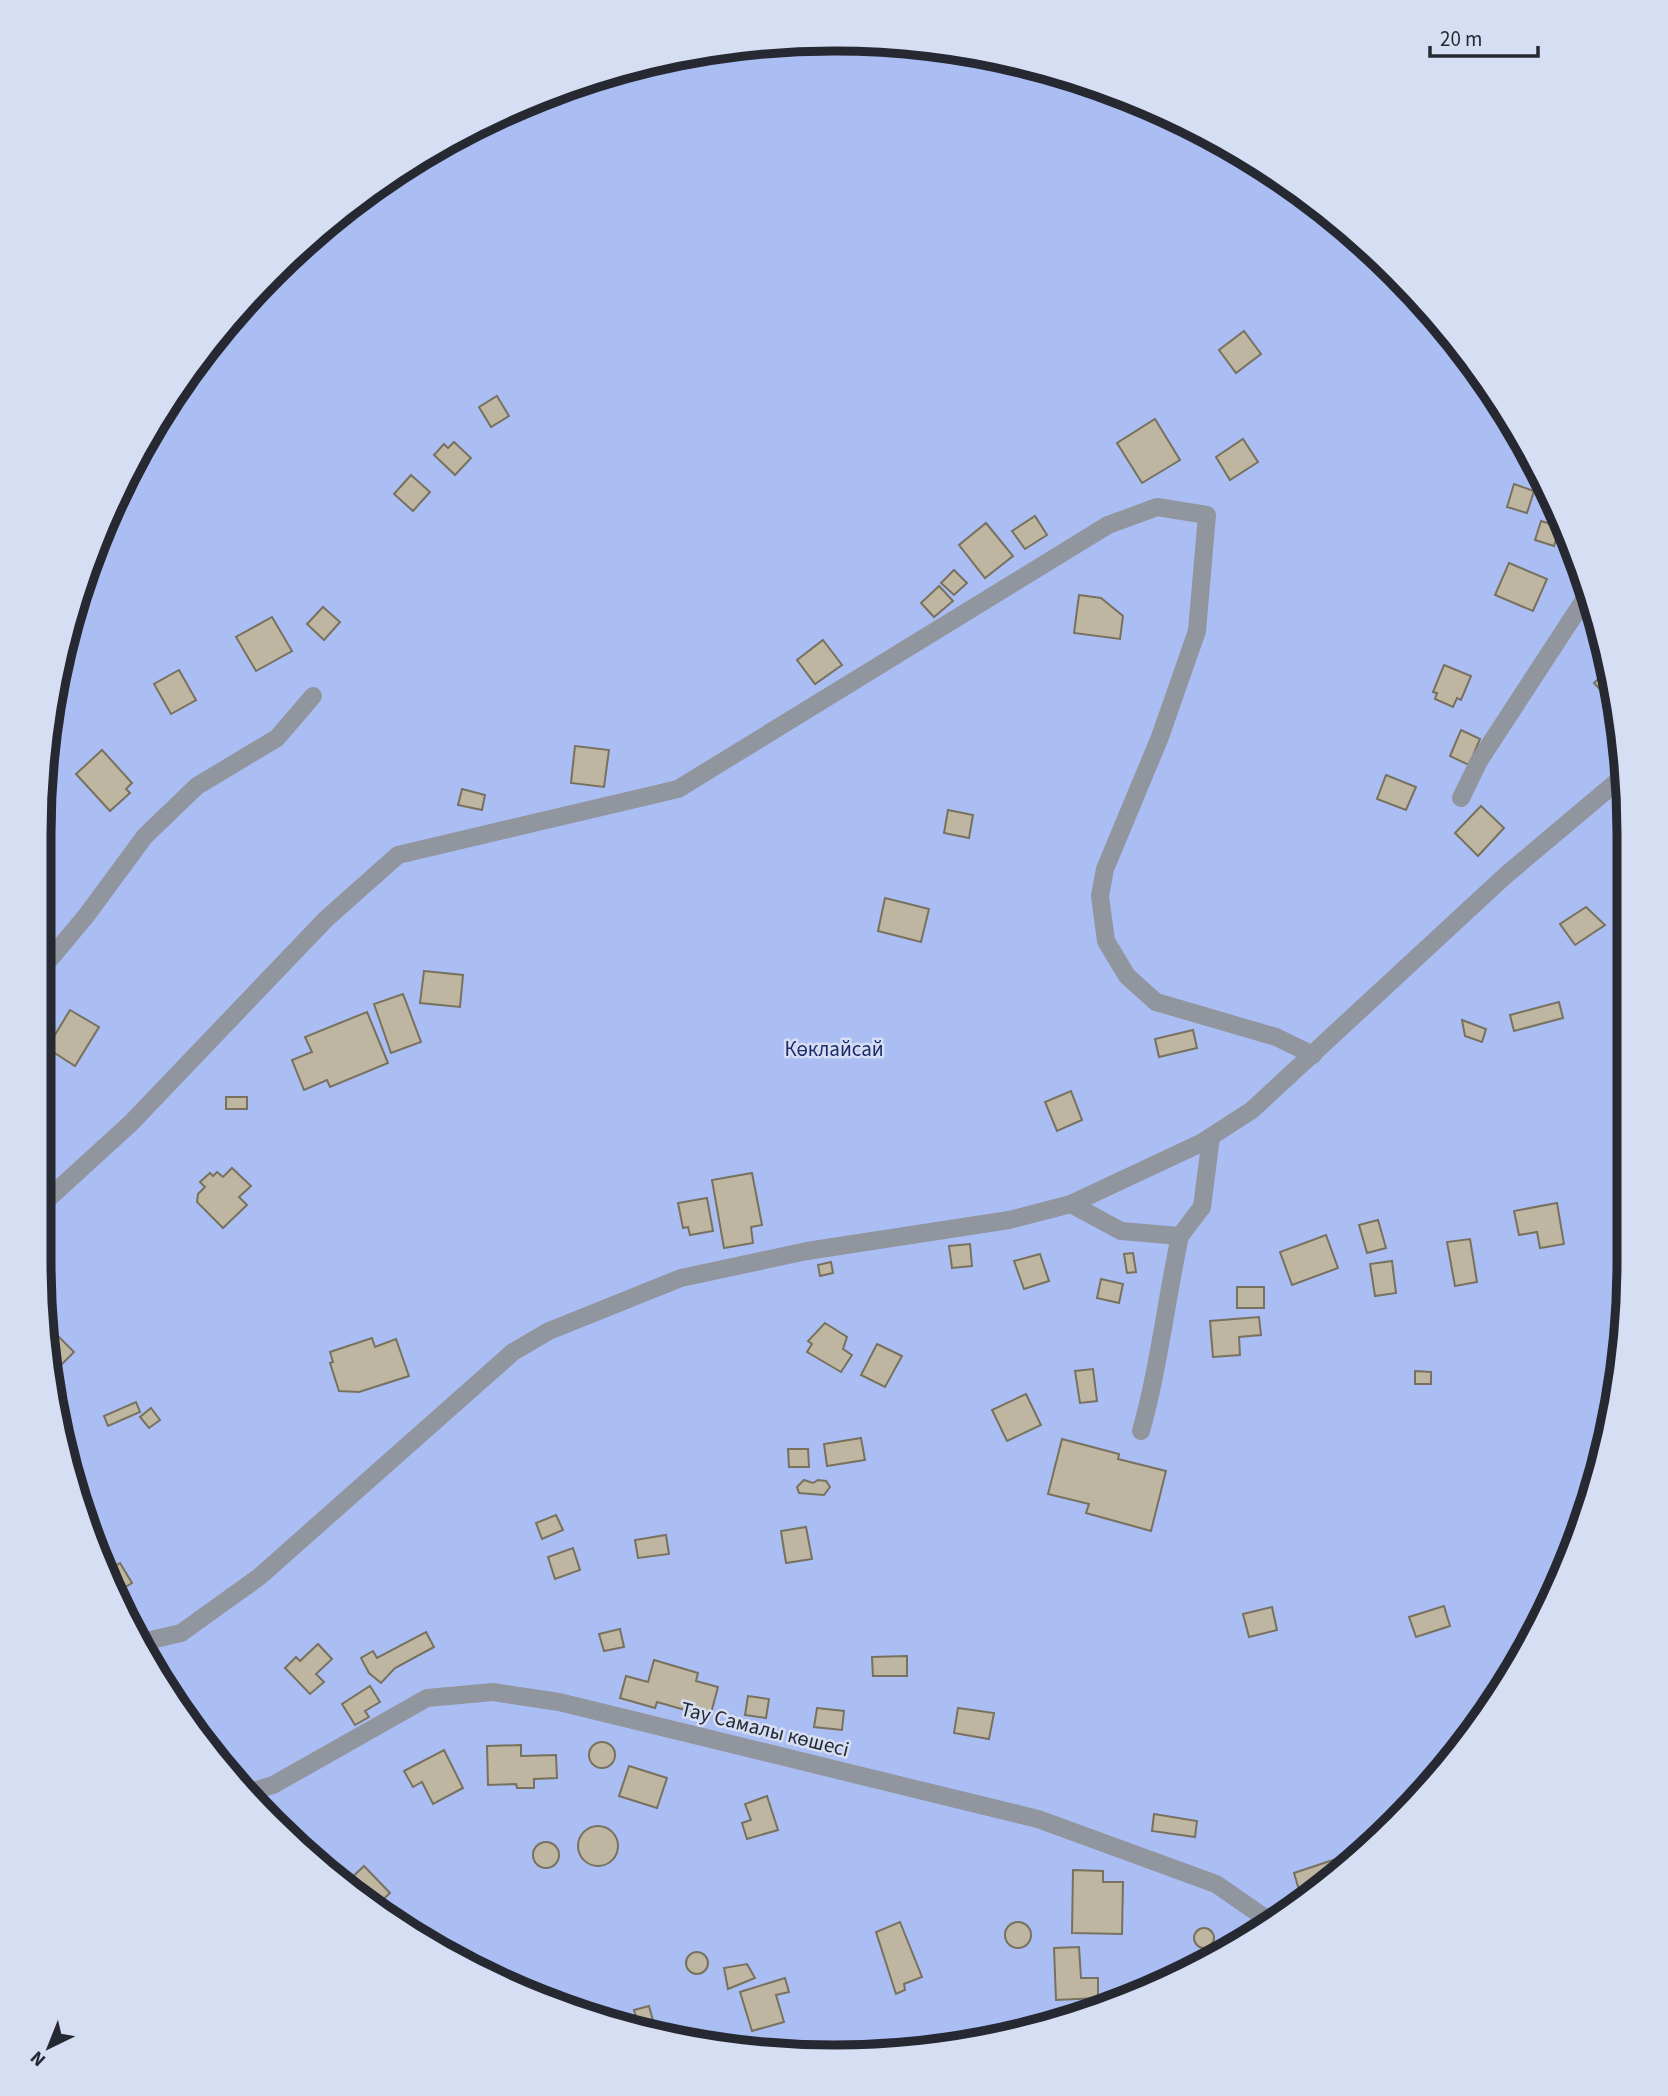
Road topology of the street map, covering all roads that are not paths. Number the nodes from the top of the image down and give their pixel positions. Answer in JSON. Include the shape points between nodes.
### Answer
{"nodes":[{"id":1,"x":1582,"y":603,"type":"edge"},
{"id":2,"x":313,"y":696,"type":"dead end"},
{"id":3,"x":1616,"y":782,"type":"edge"},
{"id":4,"x":1461,"y":798,"type":"dead end"},
{"id":5,"x":51,"y":958,"type":"edge"},
{"id":6,"x":1313,"y":1055,"type":"junction"},
{"id":7,"x":1210,"y":1137,"type":"junction"},
{"id":8,"x":51,"y":1196,"type":"edge"},
{"id":9,"x":1071,"y":1204,"type":"junction"},
{"id":10,"x":1180,"y":1236,"type":"junction"},
{"id":11,"x":1141,"y":1431,"type":"dead end"},
{"id":12,"x":149,"y":1640,"type":"edge"},
{"id":13,"x":256,"y":1790,"type":"edge"},
{"id":14,"x":1263,"y":1917,"type":"edge"}],
"edges":[{"from":1,"to":4,"type":"street","via":[[1479,761]]},
{"from":2,"to":5,"type":"street","via":[[277,738],[197,786],[145,836]]},
{"from":3,"to":6,"type":"street","via":[[1506,875]]},
{"from":6,"to":7,"type":"street","via":[[1252,1110]]},
{"from":6,"to":8,"type":"street","via":[[1276,1037],[1156,1002],[1127,976],[1106,941],[1100,896],[1105,869],[1160,737],[1197,631],[1207,515],[1157,507],[1108,525],[678,789],[398,855],[326,919],[131,1123]]},
{"from":7,"to":9,"type":"street"},
{"from":7,"to":10,"type":"street","via":[[1202,1207]]},
{"from":9,"to":10,"type":"street","via":[[1121,1231]]},
{"from":9,"to":12,"type":"street","via":[[1009,1220],[807,1251],[681,1278],[549,1331],[513,1352],[259,1577],[181,1633]]},
{"from":10,"to":11,"type":"street","via":[[1156,1378]]},
{"from":13,"to":14,"type":"street","name":"Тау Самалы көшесі","via":[[427,1698],[493,1692],[559,1702],[1038,1819],[1216,1884]]}]}
